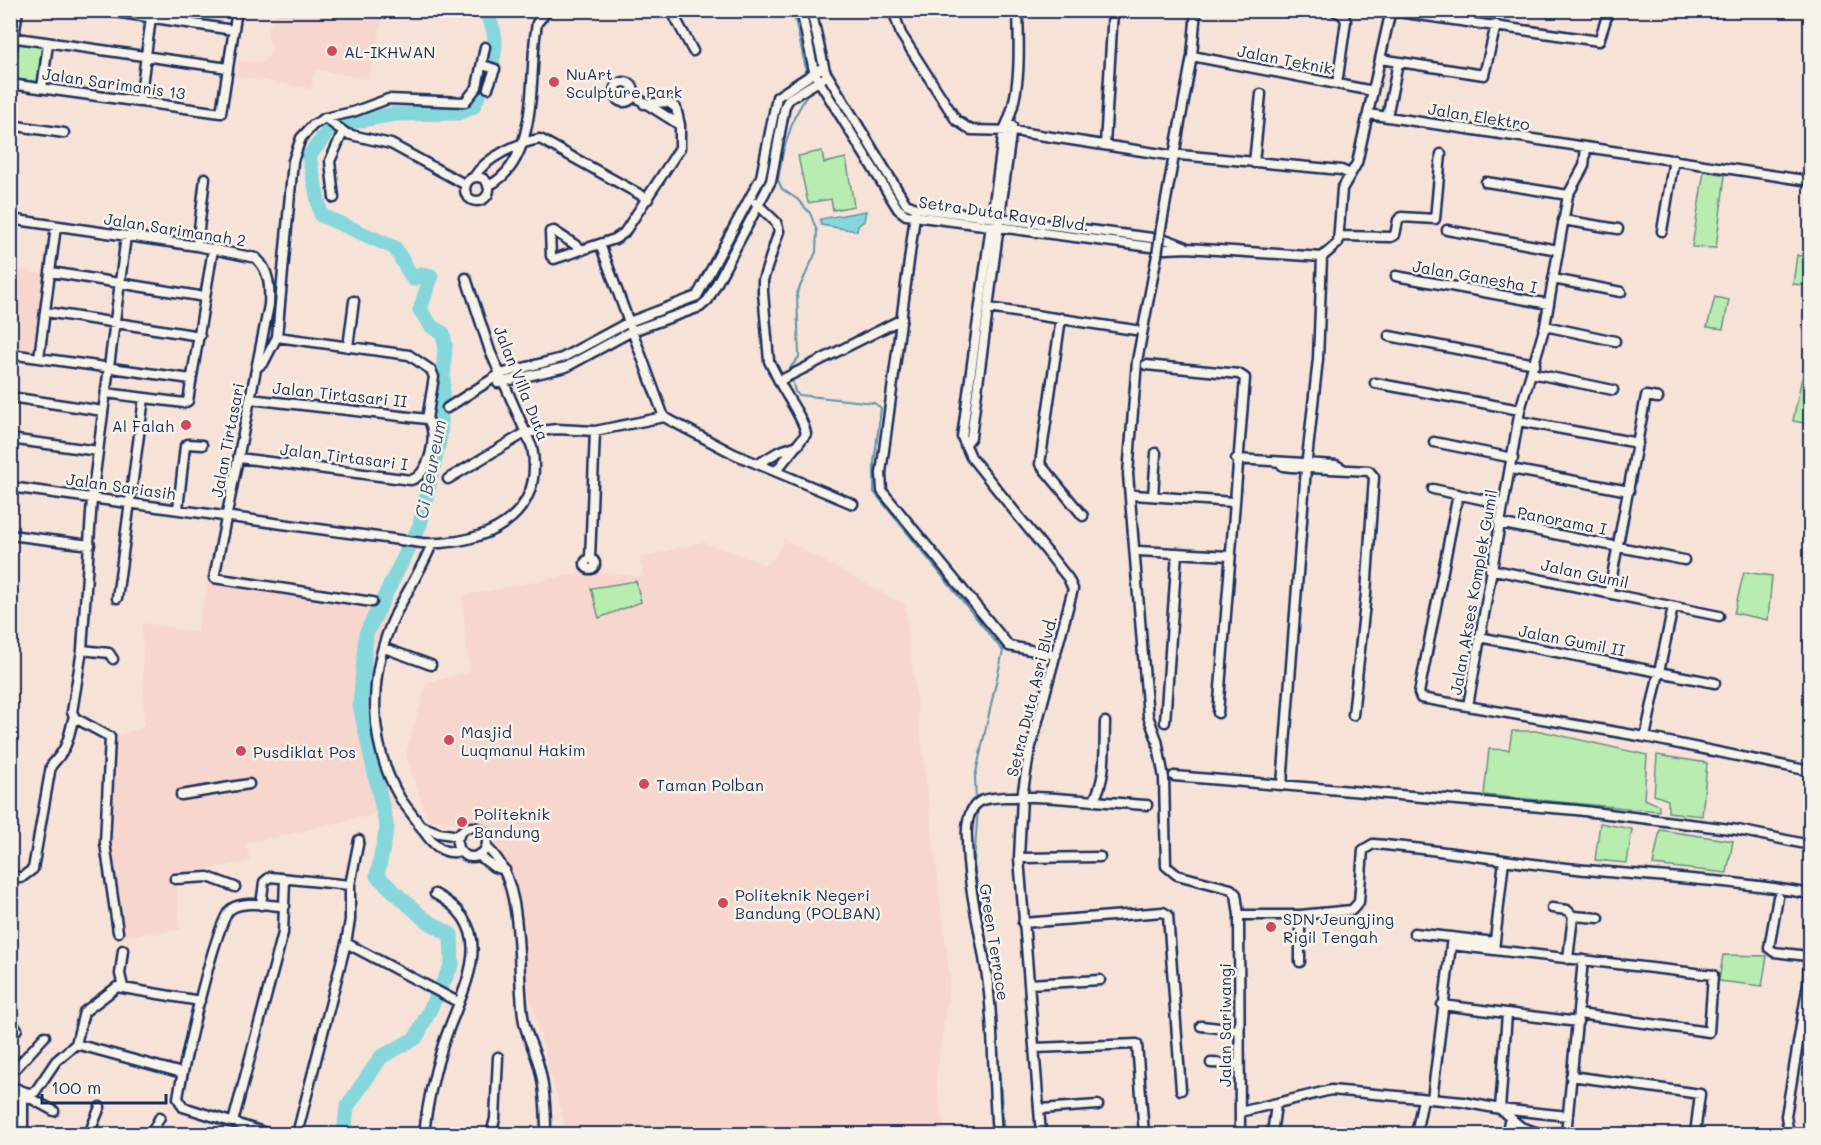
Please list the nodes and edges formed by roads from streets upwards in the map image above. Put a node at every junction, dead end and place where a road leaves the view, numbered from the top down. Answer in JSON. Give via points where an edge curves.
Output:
{"nodes":[{"id":1,"x":18,"y":10,"type":"edge"},
{"id":2,"x":102,"y":10,"type":"edge"},
{"id":3,"x":237,"y":10,"type":"edge"},
{"id":4,"x":548,"y":10,"type":"edge"},
{"id":5,"x":670,"y":10,"type":"edge"},
{"id":6,"x":801,"y":10,"type":"edge"},
{"id":7,"x":811,"y":10,"type":"edge"},
{"id":8,"x":892,"y":10,"type":"edge"},
{"id":9,"x":1018,"y":10,"type":"edge"},
{"id":10,"x":1113,"y":10,"type":"edge"},
{"id":11,"x":1196,"y":10,"type":"edge"},
{"id":12,"x":1333,"y":10,"type":"edge"},
{"id":13,"x":1610,"y":10,"type":"edge"},
{"id":14,"x":152,"y":14,"type":"edge"},
{"id":15,"x":1496,"y":25,"type":"junction"},
{"id":16,"x":233,"y":30,"type":"junction"},
{"id":17,"x":12,"y":38,"type":"edge"},
{"id":18,"x":48,"y":44,"type":"junction"},
{"id":19,"x":485,"y":47,"type":"dead end"},
{"id":20,"x":693,"y":51,"type":"dead end"},
{"id":21,"x":1192,"y":56,"type":"junction"},
{"id":22,"x":146,"y":57,"type":"junction"},
{"id":23,"x":1380,"y":59,"type":"junction"},
{"id":24,"x":10,"y":63,"type":"edge"},
{"id":25,"x":1398,"y":63,"type":"junction"},
{"id":26,"x":487,"y":66,"type":"junction"},
{"id":27,"x":823,"y":67,"type":"junction"},
{"id":28,"x":228,"y":68,"type":"junction"},
{"id":29,"x":814,"y":71,"type":"junction"},
{"id":30,"x":828,"y":76,"type":"junction"},
{"id":31,"x":819,"y":81,"type":"junction"},
{"id":32,"x":10,"y":84,"type":"edge"},
{"id":33,"x":1337,"y":84,"type":"junction"},
{"id":34,"x":42,"y":88,"type":"junction"},
{"id":35,"x":488,"y":88,"type":"dead end"},
{"id":36,"x":1373,"y":91,"type":"junction"},
{"id":37,"x":1261,"y":94,"type":"dead end"},
{"id":38,"x":634,"y":96,"type":"dead end"},
{"id":39,"x":140,"y":101,"type":"junction"},
{"id":40,"x":644,"y":104,"type":"junction"},
{"id":41,"x":1368,"y":114,"type":"junction"},
{"id":42,"x":1387,"y":117,"type":"junction"},
{"id":43,"x":10,"y":125,"type":"edge"},
{"id":44,"x":333,"y":125,"type":"junction"},
{"id":45,"x":680,"y":125,"type":"junction"},
{"id":46,"x":1009,"y":131,"type":"junction"},
{"id":47,"x":64,"y":133,"type":"dead end"},
{"id":48,"x":525,"y":142,"type":"junction"},
{"id":49,"x":1105,"y":145,"type":"junction"},
{"id":50,"x":1586,"y":147,"type":"junction"},
{"id":51,"x":1441,"y":154,"type":"dead end"},
{"id":52,"x":1167,"y":155,"type":"dead end"},
{"id":53,"x":1180,"y":155,"type":"dead end"},
{"id":54,"x":1674,"y":159,"type":"junction"},
{"id":55,"x":1254,"y":163,"type":"junction"},
{"id":56,"x":1350,"y":174,"type":"junction"},
{"id":57,"x":474,"y":177,"type":"junction"},
{"id":58,"x":205,"y":178,"type":"dead end"},
{"id":59,"x":1486,"y":182,"type":"dead end"},
{"id":60,"x":1810,"y":182,"type":"edge"},
{"id":61,"x":466,"y":185,"type":"junction"},
{"id":62,"x":488,"y":186,"type":"junction"},
{"id":63,"x":1568,"y":195,"type":"junction"},
{"id":64,"x":334,"y":198,"type":"dead end"},
{"id":65,"x":751,"y":198,"type":"junction"},
{"id":66,"x":648,"y":199,"type":"junction"},
{"id":67,"x":759,"y":205,"type":"junction"},
{"id":68,"x":916,"y":208,"type":"junction"},
{"id":69,"x":915,"y":218,"type":"junction"},
{"id":70,"x":996,"y":218,"type":"junction"},
{"id":71,"x":10,"y":219,"type":"edge"},
{"id":72,"x":1563,"y":220,"type":"junction"},
{"id":73,"x":56,"y":226,"type":"junction"},
{"id":74,"x":994,"y":227,"type":"junction"},
{"id":75,"x":1618,"y":229,"type":"dead end"},
{"id":76,"x":1447,"y":230,"type":"dead end"},
{"id":77,"x":1662,"y":231,"type":"dead end"},
{"id":78,"x":126,"y":236,"type":"junction"},
{"id":79,"x":1140,"y":236,"type":"junction"},
{"id":80,"x":1340,"y":236,"type":"junction"},
{"id":81,"x":600,"y":244,"type":"junction"},
{"id":82,"x":197,"y":246,"type":"junction"},
{"id":83,"x":1137,"y":246,"type":"junction"},
{"id":84,"x":1187,"y":248,"type":"junction"},
{"id":85,"x":213,"y":249,"type":"junction"},
{"id":86,"x":583,"y":250,"type":"dead end"},
{"id":87,"x":1558,"y":250,"type":"junction"},
{"id":88,"x":1322,"y":257,"type":"junction"},
{"id":89,"x":51,"y":272,"type":"junction"},
{"id":90,"x":1396,"y":276,"type":"dead end"},
{"id":91,"x":466,"y":278,"type":"dead end"},
{"id":92,"x":1553,"y":279,"type":"junction"},
{"id":93,"x":120,"y":282,"type":"junction"},
{"id":94,"x":987,"y":282,"type":"junction"},
{"id":95,"x":1621,"y":292,"type":"dead end"},
{"id":96,"x":205,"y":297,"type":"junction"},
{"id":97,"x":354,"y":301,"type":"dead end"},
{"id":98,"x":1549,"y":304,"type":"junction"},
{"id":99,"x":988,"y":308,"type":"junction"},
{"id":100,"x":46,"y":312,"type":"junction"},
{"id":101,"x":1061,"y":318,"type":"junction"},
{"id":102,"x":902,"y":319,"type":"junction"},
{"id":103,"x":115,"y":323,"type":"junction"},
{"id":104,"x":630,"y":326,"type":"junction"},
{"id":105,"x":1545,"y":326,"type":"junction"},
{"id":106,"x":980,"y":330,"type":"junction"},
{"id":107,"x":1135,"y":330,"type":"dead end"},
{"id":108,"x":200,"y":336,"type":"junction"},
{"id":109,"x":1389,"y":336,"type":"dead end"},
{"id":110,"x":277,"y":337,"type":"junction"},
{"id":111,"x":1616,"y":341,"type":"dead end"},
{"id":112,"x":348,"y":347,"type":"junction"},
{"id":113,"x":10,"y":354,"type":"edge"},
{"id":114,"x":39,"y":358,"type":"junction"},
{"id":115,"x":1535,"y":364,"type":"junction"},
{"id":116,"x":1146,"y":365,"type":"dead end"},
{"id":117,"x":109,"y":368,"type":"junction"},
{"id":118,"x":256,"y":368,"type":"junction"},
{"id":119,"x":1531,"y":373,"type":"junction"},
{"id":120,"x":501,"y":378,"type":"junction"},
{"id":121,"x":191,"y":379,"type":"junction"},
{"id":122,"x":779,"y":381,"type":"junction"},
{"id":123,"x":1375,"y":382,"type":"dead end"},
{"id":124,"x":1613,"y":390,"type":"dead end"},
{"id":125,"x":106,"y":393,"type":"junction"},
{"id":126,"x":10,"y":397,"type":"edge"},
{"id":127,"x":144,"y":398,"type":"junction"},
{"id":128,"x":1658,"y":398,"type":"dead end"},
{"id":129,"x":250,"y":399,"type":"junction"},
{"id":130,"x":447,"y":408,"type":"dead end"},
{"id":131,"x":1520,"y":410,"type":"junction"},
{"id":132,"x":103,"y":411,"type":"junction"},
{"id":133,"x":664,"y":417,"type":"junction"},
{"id":134,"x":427,"y":419,"type":"junction"},
{"id":135,"x":1519,"y":421,"type":"junction"},
{"id":136,"x":595,"y":431,"type":"junction"},
{"id":137,"x":525,"y":433,"type":"junction"},
{"id":138,"x":10,"y":439,"type":"edge"},
{"id":139,"x":1434,"y":442,"type":"dead end"},
{"id":140,"x":1638,"y":443,"type":"junction"},
{"id":141,"x":202,"y":445,"type":"dead end"},
{"id":142,"x":799,"y":445,"type":"junction"},
{"id":143,"x":98,"y":451,"type":"junction"},
{"id":144,"x":1156,"y":453,"type":"dead end"},
{"id":145,"x":239,"y":458,"type":"junction"},
{"id":146,"x":1513,"y":458,"type":"junction"},
{"id":147,"x":1236,"y":459,"type":"junction"},
{"id":148,"x":758,"y":464,"type":"junction"},
{"id":149,"x":1306,"y":465,"type":"junction"},
{"id":150,"x":1511,"y":469,"type":"junction"},
{"id":151,"x":776,"y":471,"type":"junction"},
{"id":152,"x":448,"y":479,"type":"dead end"},
{"id":153,"x":10,"y":487,"type":"edge"},
{"id":154,"x":1433,"y":489,"type":"dead end"},
{"id":155,"x":1629,"y":491,"type":"junction"},
{"id":156,"x":1458,"y":494,"type":"junction"},
{"id":157,"x":1134,"y":495,"type":"dead end"},
{"id":158,"x":1153,"y":496,"type":"junction"},
{"id":159,"x":92,"y":498,"type":"junction"},
{"id":160,"x":131,"y":502,"type":"junction"},
{"id":161,"x":1233,"y":502,"type":"junction"},
{"id":162,"x":853,"y":504,"type":"dead end"},
{"id":163,"x":1503,"y":504,"type":"junction"},
{"id":164,"x":178,"y":509,"type":"junction"},
{"id":165,"x":1083,"y":516,"type":"dead end"},
{"id":166,"x":227,"y":517,"type":"junction"},
{"id":167,"x":1499,"y":524,"type":"junction"},
{"id":168,"x":10,"y":535,"type":"edge"},
{"id":169,"x":432,"y":544,"type":"junction"},
{"id":170,"x":90,"y":545,"type":"junction"},
{"id":171,"x":1618,"y":547,"type":"junction"},
{"id":172,"x":1139,"y":551,"type":"dead end"},
{"id":173,"x":1176,"y":554,"type":"junction"},
{"id":174,"x":1229,"y":556,"type":"junction"},
{"id":175,"x":590,"y":559,"type":"dead end"},
{"id":176,"x":1684,"y":560,"type":"dead end"},
{"id":177,"x":1490,"y":569,"type":"junction"},
{"id":178,"x":1609,"y":592,"type":"junction"},
{"id":179,"x":117,"y":598,"type":"dead end"},
{"id":180,"x":372,"y":602,"type":"dead end"},
{"id":181,"x":1673,"y":608,"type":"junction"},
{"id":182,"x":1719,"y":616,"type":"dead end"},
{"id":183,"x":1479,"y":637,"type":"junction"},
{"id":184,"x":384,"y":648,"type":"junction"},
{"id":185,"x":82,"y":650,"type":"junction"},
{"id":186,"x":1056,"y":655,"type":"junction"},
{"id":187,"x":113,"y":660,"type":"dead end"},
{"id":188,"x":431,"y":665,"type":"dead end"},
{"id":189,"x":1659,"y":672,"type":"junction"},
{"id":190,"x":1715,"y":683,"type":"dead end"},
{"id":191,"x":1468,"y":706,"type":"junction"},
{"id":192,"x":1218,"y":713,"type":"dead end"},
{"id":193,"x":1353,"y":715,"type":"dead end"},
{"id":194,"x":74,"y":716,"type":"junction"},
{"id":195,"x":1105,"y":722,"type":"dead end"},
{"id":196,"x":1165,"y":722,"type":"dead end"},
{"id":197,"x":1645,"y":737,"type":"junction"},
{"id":198,"x":1810,"y":771,"type":"edge"},
{"id":199,"x":1174,"y":776,"type":"dead end"},
{"id":200,"x":249,"y":784,"type":"dead end"},
{"id":201,"x":1282,"y":785,"type":"junction"},
{"id":202,"x":182,"y":795,"type":"dead end"},
{"id":203,"x":1022,"y":797,"type":"junction"},
{"id":204,"x":1094,"y":800,"type":"junction"},
{"id":205,"x":1147,"y":805,"type":"dead end"},
{"id":206,"x":419,"y":825,"type":"junction"},
{"id":207,"x":459,"y":836,"type":"junction"},
{"id":208,"x":359,"y":840,"type":"dead end"},
{"id":209,"x":1810,"y":845,"type":"edge"},
{"id":210,"x":486,"y":847,"type":"junction"},
{"id":211,"x":461,"y":851,"type":"junction"},
{"id":212,"x":478,"y":855,"type":"junction"},
{"id":213,"x":1100,"y":857,"type":"dead end"},
{"id":214,"x":1019,"y":858,"type":"junction"},
{"id":215,"x":1504,"y":860,"type":"junction"},
{"id":216,"x":505,"y":870,"type":"junction"},
{"id":217,"x":10,"y":874,"type":"edge"},
{"id":218,"x":175,"y":879,"type":"dead end"},
{"id":219,"x":285,"y":879,"type":"junction"},
{"id":220,"x":350,"y":885,"type":"junction"},
{"id":221,"x":235,"y":886,"type":"dead end"},
{"id":222,"x":435,"y":894,"type":"dead end"},
{"id":223,"x":1807,"y":894,"type":"edge"},
{"id":224,"x":1778,"y":897,"type":"dead end"},
{"id":225,"x":261,"y":905,"type":"junction"},
{"id":226,"x":285,"y":906,"type":"junction"},
{"id":227,"x":1552,"y":908,"type":"dead end"},
{"id":228,"x":1239,"y":915,"type":"junction"},
{"id":229,"x":1300,"y":915,"type":"junction"},
{"id":230,"x":1573,"y":916,"type":"junction"},
{"id":231,"x":1599,"y":918,"type":"dead end"},
{"id":232,"x":1023,"y":923,"type":"junction"},
{"id":233,"x":118,"y":932,"type":"dead end"},
{"id":234,"x":1810,"y":932,"type":"edge"},
{"id":235,"x":1414,"y":933,"type":"dead end"},
{"id":236,"x":1451,"y":941,"type":"junction"},
{"id":237,"x":346,"y":943,"type":"junction"},
{"id":238,"x":1494,"y":946,"type":"junction"},
{"id":239,"x":123,"y":951,"type":"dead end"},
{"id":240,"x":1808,"y":956,"type":"junction"},
{"id":241,"x":1568,"y":959,"type":"junction"},
{"id":242,"x":1583,"y":960,"type":"junction"},
{"id":243,"x":1300,"y":962,"type":"dead end"},
{"id":244,"x":1100,"y":980,"type":"dead end"},
{"id":245,"x":1029,"y":984,"type":"junction"},
{"id":246,"x":1809,"y":984,"type":"edge"},
{"id":247,"x":123,"y":987,"type":"junction"},
{"id":248,"x":200,"y":1001,"type":"junction"},
{"id":249,"x":458,"y":1002,"type":"junction"},
{"id":250,"x":1442,"y":1005,"type":"junction"},
{"id":251,"x":1507,"y":1014,"type":"junction"},
{"id":252,"x":1578,"y":1018,"type":"junction"},
{"id":253,"x":10,"y":1024,"type":"edge"},
{"id":254,"x":1201,"y":1026,"type":"dead end"},
{"id":255,"x":1238,"y":1030,"type":"junction"},
{"id":256,"x":45,"y":1036,"type":"dead end"},
{"id":257,"x":10,"y":1038,"type":"edge"},
{"id":258,"x":75,"y":1044,"type":"junction"},
{"id":259,"x":1035,"y":1048,"type":"junction"},
{"id":260,"x":498,"y":1057,"type":"dead end"},
{"id":261,"x":10,"y":1062,"type":"edge"},
{"id":262,"x":1211,"y":1063,"type":"dead end"},
{"id":263,"x":1239,"y":1064,"type":"junction"},
{"id":264,"x":182,"y":1073,"type":"junction"},
{"id":265,"x":1571,"y":1076,"type":"junction"},
{"id":266,"x":10,"y":1086,"type":"edge"},
{"id":267,"x":1181,"y":1090,"type":"dead end"},
{"id":268,"x":10,"y":1093,"type":"edge"},
{"id":269,"x":23,"y":1097,"type":"junction"},
{"id":270,"x":1427,"y":1099,"type":"junction"},
{"id":271,"x":1098,"y":1105,"type":"dead end"},
{"id":272,"x":1276,"y":1105,"type":"junction"},
{"id":273,"x":100,"y":1107,"type":"dead end"},
{"id":274,"x":1040,"y":1109,"type":"junction"},
{"id":275,"x":1500,"y":1109,"type":"junction"},
{"id":276,"x":54,"y":1111,"type":"dead end"},
{"id":277,"x":1240,"y":1112,"type":"junction"},
{"id":278,"x":1568,"y":1116,"type":"junction"},
{"id":279,"x":160,"y":1117,"type":"dead end"},
{"id":280,"x":1510,"y":1118,"type":"junction"},
{"id":281,"x":233,"y":1122,"type":"junction"},
{"id":282,"x":23,"y":1134,"type":"edge"},
{"id":283,"x":89,"y":1134,"type":"edge"},
{"id":284,"x":151,"y":1134,"type":"edge"},
{"id":285,"x":270,"y":1134,"type":"edge"},
{"id":286,"x":297,"y":1134,"type":"edge"},
{"id":287,"x":424,"y":1134,"type":"edge"},
{"id":288,"x":491,"y":1134,"type":"edge"},
{"id":289,"x":546,"y":1134,"type":"edge"},
{"id":290,"x":997,"y":1134,"type":"edge"},
{"id":291,"x":1041,"y":1134,"type":"edge"},
{"id":292,"x":1144,"y":1134,"type":"edge"},
{"id":293,"x":1240,"y":1134,"type":"edge"},
{"id":294,"x":1272,"y":1134,"type":"edge"},
{"id":295,"x":1416,"y":1134,"type":"edge"},
{"id":296,"x":1506,"y":1134,"type":"edge"},
{"id":297,"x":1541,"y":1134,"type":"edge"},
{"id":298,"x":1566,"y":1134,"type":"edge"},
{"id":299,"x":1695,"y":1134,"type":"edge"},
{"id":300,"x":1789,"y":1134,"type":"edge"}],
"edges":[{"from":1,"to":17,"type":"street"},
{"from":2,"to":14,"type":"street"},
{"from":3,"to":16,"type":"street"},
{"from":4,"to":48,"type":"street","via":[[537,23]]},
{"from":5,"to":20,"type":"street"},
{"from":6,"to":29,"type":"street","name":"Setra Duta Raya Blvd."},
{"from":7,"to":27,"type":"street","name":"Setra Duta Raya Blvd."},
{"from":8,"to":46,"type":"street","via":[[901,34],[959,124],[971,130]]},
{"from":9,"to":46,"type":"street","name":"Setra Duta Asri Blvd.","via":[[1017,78]]},
{"from":10,"to":49,"type":"street"},
{"from":11,"to":21,"type":"street"},
{"from":12,"to":33,"type":"street","via":[[1346,21]]},
{"from":13,"to":15,"type":"street","via":[[1599,41]]},
{"from":14,"to":16,"type":"street"},
{"from":14,"to":22,"type":"street"},
{"from":15,"to":23,"type":"street","via":[[1393,12]]},
{"from":15,"to":25,"type":"street","via":[[1486,75]]},
{"from":16,"to":28,"type":"street"},
{"from":17,"to":18,"type":"street"},
{"from":17,"to":24,"type":"street"},
{"from":18,"to":22,"type":"street"},
{"from":18,"to":34,"type":"street"},
{"from":19,"to":26,"type":"street"},
{"from":21,"to":33,"type":"street","name":"Jalan Teknik"},
{"from":21,"to":228,"type":"street","bridge":true,"via":[[1137,361],[1128,474],[1148,716],[1164,778],[1166,864],[1177,875],[1233,890]]},
{"from":22,"to":28,"type":"street"},
{"from":22,"to":39,"type":"street"},
{"from":23,"to":25,"type":"street"},
{"from":23,"to":36,"type":"street"},
{"from":25,"to":42,"type":"street"},
{"from":26,"to":35,"type":"street","via":[[495,69]]},
{"from":26,"to":44,"type":"street","via":[[465,102],[388,99],[353,112]]},
{"from":27,"to":29,"type":"street"},
{"from":27,"to":30,"type":"street","name":"Setra Duta Raya Blvd."},
{"from":28,"to":39,"type":"street","name":"Jalan Sarimanis 13","via":[[221,113]]},
{"from":29,"to":31,"type":"street","name":"Setra Duta Raya Blvd."},
{"from":29,"to":65,"type":"street","via":[[777,97],[761,177]]},
{"from":30,"to":31,"type":"street"},
{"from":30,"to":68,"type":"street","name":"Setra Duta Raya Blvd.","via":[[903,200]]},
{"from":31,"to":67,"type":"street","via":[[789,99],[771,181]]},
{"from":31,"to":69,"type":"street","name":"Setra Duta Raya Blvd.","via":[[898,209]]},
{"from":32,"to":34,"type":"street","name":"Jalan Sarimanis 13"},
{"from":33,"to":36,"type":"street","name":"Jalan Teknik"},
{"from":34,"to":39,"type":"street","name":"Jalan Sarimanis 13"},
{"from":36,"to":41,"type":"street"},
{"from":37,"to":55,"type":"street"},
{"from":38,"to":40,"type":"street"},
{"from":40,"to":45,"type":"street"},
{"from":40,"to":45,"type":"street","via":[[668,102],[676,109]]},
{"from":41,"to":42,"type":"street","name":"Jalan Elektro"},
{"from":41,"to":56,"type":"street","via":[[1357,163]]},
{"from":42,"to":50,"type":"street","name":"Jalan Elektro"},
{"from":43,"to":47,"type":"street"},
{"from":44,"to":61,"type":"street","via":[[391,144]]},
{"from":44,"to":64,"type":"street","via":[[330,161]]},
{"from":44,"to":110,"type":"street","via":[[313,124],[296,150]]},
{"from":45,"to":66,"type":"street","via":[[680,148]]},
{"from":46,"to":49,"type":"street"},
{"from":46,"to":70,"type":"street","name":"Setra Duta Asri Blvd."},
{"from":48,"to":57,"type":"street","via":[[490,162]]},
{"from":48,"to":62,"type":"street","via":[[506,173]]},
{"from":48,"to":66,"type":"street","via":[[547,141]]},
{"from":49,"to":52,"type":"street"},
{"from":50,"to":54,"type":"street","name":"Jalan Elektro"},
{"from":50,"to":63,"type":"street","name":"Jalan Akses Komplek Gumil","via":[[1584,166]]},
{"from":51,"to":80,"type":"street","via":[[1435,219],[1401,217],[1391,237]]},
{"from":53,"to":55,"type":"street"},
{"from":54,"to":60,"type":"street","name":"Jalan Elektro"},
{"from":54,"to":77,"type":"street"},
{"from":55,"to":56,"type":"street"},
{"from":56,"to":80,"type":"street","via":[[1342,189]]},
{"from":57,"to":61,"type":"street"},
{"from":57,"to":62,"type":"street"},
{"from":58,"to":82,"type":"street"},
{"from":59,"to":63,"type":"street"},
{"from":61,"to":62,"type":"street","via":[[468,197],[478,200],[486,196]]},
{"from":63,"to":72,"type":"street","name":"Jalan Akses Komplek Gumil"},
{"from":65,"to":67,"type":"street"},
{"from":65,"to":104,"type":"street","via":[[697,296]]},
{"from":66,"to":81,"type":"street","via":[[624,232]]},
{"from":67,"to":104,"type":"street","via":[[708,300],[700,307]]},
{"from":67,"to":122,"type":"street","via":[[776,222],[779,231],[763,280],[763,292],[769,361]]},
{"from":68,"to":69,"type":"street"},
{"from":68,"to":70,"type":"street","name":"Setra Duta Raya Blvd."},
{"from":69,"to":74,"type":"street","name":"Setra Duta Raya Blvd."},
{"from":69,"to":102,"type":"street"},
{"from":70,"to":74,"type":"street","name":"Setra Duta Asri Blvd."},
{"from":70,"to":79,"type":"street","name":"Setra Duta Raya Blvd."},
{"from":71,"to":73,"type":"street","name":"Jalan Sarimanah 2"},
{"from":72,"to":75,"type":"street"},
{"from":72,"to":87,"type":"street","name":"Jalan Akses Komplek Gumil"},
{"from":73,"to":78,"type":"street","name":"Jalan Sarimanah 2"},
{"from":73,"to":89,"type":"street"},
{"from":74,"to":83,"type":"street","name":"Setra Duta Raya Blvd."},
{"from":74,"to":94,"type":"street","name":"Setra Duta Asri Blvd."},
{"from":76,"to":87,"type":"street"},
{"from":78,"to":82,"type":"street","name":"Jalan Sarimanah 2"},
{"from":78,"to":93,"type":"street"},
{"from":79,"to":83,"type":"street"},
{"from":79,"to":84,"type":"street","name":"Setra Duta Raya Blvd.","via":[[1168,240]]},
{"from":80,"to":88,"type":"street","via":[[1334,249]]},
{"from":81,"to":86,"type":"street"},
{"from":81,"to":104,"type":"street"},
{"from":82,"to":85,"type":"street","name":"Jalan Sarimanah 2"},
{"from":83,"to":84,"type":"street","name":"Setra Duta Raya Blvd."},
{"from":84,"to":88,"type":"street","name":"Setra Duta Raya Blvd."},
{"from":85,"to":96,"type":"street"},
{"from":85,"to":118,"type":"street","name":"Jalan Sarimanah 2","via":[[256,258],[266,270],[269,305]]},
{"from":87,"to":92,"type":"street","name":"Jalan Akses Komplek Gumil"},
{"from":88,"to":149,"type":"street","via":[[1318,359]]},
{"from":89,"to":93,"type":"street"},
{"from":89,"to":100,"type":"street"},
{"from":90,"to":98,"type":"street","name":"Jalan Ganesha I"},
{"from":91,"to":120,"type":"street","name":"Jalan Villa Duta"},
{"from":92,"to":95,"type":"street"},
{"from":92,"to":98,"type":"street","name":"Jalan Akses Komplek Gumil"},
{"from":93,"to":96,"type":"street"},
{"from":93,"to":103,"type":"street"},
{"from":94,"to":99,"type":"street","name":"Setra Duta Asri Blvd."},
{"from":94,"to":106,"type":"street","name":"Setra Duta Asri Blvd."},
{"from":96,"to":108,"type":"street"},
{"from":97,"to":112,"type":"street"},
{"from":98,"to":105,"type":"street","name":"Jalan Akses Komplek Gumil"},
{"from":99,"to":101,"type":"street"},
{"from":99,"to":106,"type":"street","name":"Setra Duta Asri Blvd."},
{"from":100,"to":103,"type":"street"},
{"from":100,"to":114,"type":"street"},
{"from":101,"to":107,"type":"street"},
{"from":101,"to":165,"type":"street","via":[[1041,464]]},
{"from":102,"to":122,"type":"street"},
{"from":102,"to":186,"type":"street","via":[[882,490],[1009,646]]},
{"from":103,"to":108,"type":"street"},
{"from":103,"to":117,"type":"street"},
{"from":104,"to":120,"type":"street","via":[[562,358]]},
{"from":104,"to":133,"type":"street"},
{"from":105,"to":111,"type":"street"},
{"from":105,"to":115,"type":"street","name":"Jalan Akses Komplek Gumil"},
{"from":106,"to":186,"type":"street","name":"Setra Duta Asri Blvd.","via":[[970,437],[965,445],[1072,586]]},
{"from":108,"to":121,"type":"street"},
{"from":109,"to":115,"type":"street"},
{"from":110,"to":112,"type":"street"},
{"from":110,"to":118,"type":"street","via":[[264,362]]},
{"from":112,"to":134,"type":"street","via":[[409,356],[431,370],[435,386]]},
{"from":113,"to":114,"type":"street"},
{"from":114,"to":117,"type":"street"},
{"from":115,"to":119,"type":"street","name":"Jalan Akses Komplek Gumil"},
{"from":116,"to":147,"type":"street","via":[[1245,378]]},
{"from":117,"to":121,"type":"street"},
{"from":117,"to":125,"type":"street"},
{"from":118,"to":129,"type":"street","name":"Jalan Tirtasari"},
{"from":119,"to":124,"type":"street"},
{"from":119,"to":131,"type":"street","name":"Jalan Akses Komplek Gumil"},
{"from":120,"to":130,"type":"street"},
{"from":120,"to":137,"type":"street","name":"Jalan Villa Duta"},
{"from":121,"to":127,"type":"street","via":[[185,403]]},
{"from":122,"to":142,"type":"street","via":[[805,426],[806,434]]},
{"from":123,"to":131,"type":"street"},
{"from":125,"to":127,"type":"street"},
{"from":125,"to":132,"type":"street"},
{"from":126,"to":132,"type":"street"},
{"from":127,"to":160,"type":"street"},
{"from":128,"to":140,"type":"street","via":[[1646,396]]},
{"from":129,"to":134,"type":"street","name":"Jalan Tirtasari II"},
{"from":129,"to":145,"type":"street","name":"Jalan Tirtasari"},
{"from":131,"to":135,"type":"street","name":"Jalan Akses Komplek Gumil"},
{"from":132,"to":143,"type":"street"},
{"from":133,"to":136,"type":"street"},
{"from":133,"to":148,"type":"street"},
{"from":134,"to":145,"type":"street","name":"Jalan Tirtasari I","via":[[433,427],[429,455],[423,472],[411,480]]},
{"from":135,"to":140,"type":"street"},
{"from":135,"to":146,"type":"street","name":"Jalan Akses Komplek Gumil"},
{"from":136,"to":137,"type":"street","via":[[557,429]]},
{"from":136,"to":175,"type":"street"},
{"from":137,"to":152,"type":"street"},
{"from":137,"to":169,"type":"street","name":"Jalan Villa Duta","via":[[532,447],[536,476],[518,512],[481,536]]},
{"from":138,"to":143,"type":"street"},
{"from":139,"to":146,"type":"street"},
{"from":140,"to":155,"type":"street"},
{"from":141,"to":164,"type":"street","via":[[185,446]]},
{"from":142,"to":148,"type":"street"},
{"from":142,"to":151,"type":"street"},
{"from":143,"to":159,"type":"street"},
{"from":144,"to":158,"type":"street"},
{"from":145,"to":166,"type":"street","name":"Jalan Tirtasari"},
{"from":146,"to":150,"type":"street","name":"Jalan Akses Komplek Gumil"},
{"from":147,"to":149,"type":"street"},
{"from":147,"to":161,"type":"street"},
{"from":148,"to":151,"type":"street"},
{"from":149,"to":193,"type":"street","via":[[1336,471],[1369,471],[1374,477]]},
{"from":149,"to":201,"type":"street"},
{"from":150,"to":155,"type":"street"},
{"from":150,"to":163,"type":"street","name":"Jalan Akses Komplek Gumil"},
{"from":151,"to":162,"type":"street"},
{"from":153,"to":159,"type":"street","name":"Jalan Sariasih"},
{"from":154,"to":156,"type":"street"},
{"from":155,"to":171,"type":"street"},
{"from":156,"to":163,"type":"street"},
{"from":156,"to":191,"type":"street","via":[[1419,693],[1426,700]]},
{"from":157,"to":158,"type":"street"},
{"from":158,"to":161,"type":"street"},
{"from":159,"to":160,"type":"street","name":"Jalan Sariasih"},
{"from":159,"to":170,"type":"street"},
{"from":160,"to":164,"type":"street","name":"Jalan Sariasih"},
{"from":160,"to":179,"type":"street"},
{"from":161,"to":174,"type":"street"},
{"from":163,"to":167,"type":"street","name":"Jalan Akses Komplek Gumil"},
{"from":164,"to":166,"type":"street","name":"Jalan Sariasih"},
{"from":166,"to":169,"type":"street","name":"Jalan Sariasih"},
{"from":166,"to":180,"type":"street","name":"Jalan Tirtasari","via":[[214,578]]},
{"from":167,"to":171,"type":"street","name":"Panorama I"},
{"from":167,"to":177,"type":"street","name":"Jalan Akses Komplek Gumil"},
{"from":168,"to":170,"type":"street"},
{"from":169,"to":184,"type":"street","via":[[395,615]]},
{"from":170,"to":185,"type":"street"},
{"from":171,"to":176,"type":"street","name":"Panorama I"},
{"from":171,"to":178,"type":"street"},
{"from":172,"to":173,"type":"street"},
{"from":173,"to":174,"type":"street"},
{"from":173,"to":196,"type":"street"},
{"from":174,"to":192,"type":"street"},
{"from":177,"to":178,"type":"street","name":"Jalan Gumil"},
{"from":177,"to":183,"type":"street","name":"Jalan Akses Komplek Gumil"},
{"from":178,"to":181,"type":"street","name":"Jalan Gumil"},
{"from":181,"to":182,"type":"street","name":"Jalan Gumil"},
{"from":181,"to":189,"type":"street"},
{"from":183,"to":189,"type":"street","name":"Jalan Gumil II"},
{"from":183,"to":191,"type":"street","name":"Jalan Akses Komplek Gumil"},
{"from":184,"to":188,"type":"street"},
{"from":184,"to":206,"type":"street","via":[[374,705],[377,735],[400,796]]},
{"from":185,"to":187,"type":"street","via":[[110,653]]},
{"from":185,"to":194,"type":"street"},
{"from":186,"to":203,"type":"street","name":"Setra Duta Asri Blvd.","via":[[1029,754]]},
{"from":189,"to":190,"type":"street","name":"Jalan Gumil II"},
{"from":189,"to":197,"type":"street"},
{"from":191,"to":197,"type":"street","name":"Jalan Akses Komplek Gumil"},
{"from":194,"to":217,"type":"street","via":[[67,746],[51,766],[33,869],[21,878]]},
{"from":194,"to":233,"type":"street","via":[[110,737],[105,843]]},
{"from":195,"to":204,"type":"street","via":[[1101,788]]},
{"from":197,"to":198,"type":"street","name":"Jalan Akses Komplek Gumil"},
{"from":199,"to":201,"type":"street"},
{"from":200,"to":202,"type":"street"},
{"from":201,"to":209,"type":"street","via":[[1576,810],[1738,830]]},
{"from":203,"to":204,"type":"street"},
{"from":203,"to":214,"type":"street","name":"Setra Duta Asri Blvd."},
{"from":203,"to":290,"type":"street","name":"Green Terrace","via":[[982,800],[974,805],[968,821],[969,872],[989,992]]},
{"from":204,"to":205,"type":"street"},
{"from":206,"to":207,"type":"street","via":[[439,834]]},
{"from":206,"to":211,"type":"street","via":[[447,853]]},
{"from":207,"to":210,"type":"street","via":[[464,829],[477,828],[486,836]]},
{"from":207,"to":211,"type":"street"},
{"from":208,"to":220,"type":"street"},
{"from":210,"to":212,"type":"street"},
{"from":210,"to":216,"type":"street"},
{"from":211,"to":212,"type":"street"},
{"from":212,"to":216,"type":"street"},
{"from":213,"to":214,"type":"street"},
{"from":214,"to":232,"type":"street","name":"Setra Duta Asri Blvd."},
{"from":215,"to":223,"type":"street","via":[[1730,882]]},
{"from":215,"to":229,"type":"street","via":[[1373,844],[1362,854],[1358,905],[1348,911]]},
{"from":215,"to":238,"type":"street"},
{"from":216,"to":289,"type":"street","via":[[516,920],[524,1023],[539,1067]]},
{"from":218,"to":221,"type":"street","via":[[208,877]]},
{"from":219,"to":220,"type":"street"},
{"from":219,"to":225,"type":"street","via":[[267,878]]},
{"from":219,"to":226,"type":"street"},
{"from":220,"to":237,"type":"street"},
{"from":222,"to":249,"type":"street","via":[[461,911],[472,933],[472,964]]},
{"from":224,"to":240,"type":"street","via":[[1769,948]]},
{"from":225,"to":226,"type":"street"},
{"from":225,"to":248,"type":"street","via":[[237,906],[225,916]]},
{"from":226,"to":281,"type":"street","via":[[283,933]]},
{"from":227,"to":230,"type":"street","via":[[1568,910]]},
{"from":228,"to":229,"type":"street"},
{"from":228,"to":255,"type":"street","name":"Jalan Sariwangi"},
{"from":229,"to":243,"type":"street"},
{"from":230,"to":231,"type":"street"},
{"from":230,"to":241,"type":"street"},
{"from":232,"to":245,"type":"street","name":"Setra Duta Asri Blvd."},
{"from":232,"to":267,"type":"street","via":[[1163,912],[1168,915]]},
{"from":234,"to":240,"type":"street"},
{"from":235,"to":236,"type":"street"},
{"from":236,"to":238,"type":"street"},
{"from":236,"to":250,"type":"street"},
{"from":237,"to":249,"type":"street"},
{"from":237,"to":286,"type":"street"},
{"from":238,"to":241,"type":"street"},
{"from":239,"to":247,"type":"street"},
{"from":240,"to":246,"type":"street"},
{"from":241,"to":242,"type":"street"},
{"from":242,"to":252,"type":"street"},
{"from":242,"to":252,"type":"street","via":[[1713,975],[1709,1032]]},
{"from":244,"to":245,"type":"street"},
{"from":245,"to":259,"type":"street","name":"Setra Duta Asri Blvd."},
{"from":246,"to":300,"type":"street","via":[[1786,1116]]},
{"from":247,"to":248,"type":"street"},
{"from":247,"to":258,"type":"street","via":[[111,990],[84,1012]]},
{"from":248,"to":264,"type":"street"},
{"from":249,"to":287,"type":"street","via":[[428,1098]]},
{"from":250,"to":251,"type":"street"},
{"from":250,"to":270,"type":"street"},
{"from":251,"to":252,"type":"street"},
{"from":251,"to":275,"type":"street"},
{"from":252,"to":265,"type":"street"},
{"from":253,"to":257,"type":"street","via":[[17,1029]]},
{"from":254,"to":255,"type":"street"},
{"from":255,"to":263,"type":"street","name":"Jalan Sariwangi"},
{"from":256,"to":261,"type":"street","via":[[17,1067]]},
{"from":258,"to":264,"type":"street"},
{"from":258,"to":266,"type":"street","via":[[56,1061],[35,1092]]},
{"from":259,"to":274,"type":"street","name":"Setra Duta Asri Blvd."},
{"from":259,"to":292,"type":"street","via":[[1137,1044]]},
{"from":260,"to":288,"type":"street"},
{"from":262,"to":263,"type":"street"},
{"from":263,"to":277,"type":"street","name":"Jalan Sariwangi"},
{"from":264,"to":281,"type":"street","via":[[178,1098],[181,1106]]},
{"from":265,"to":278,"type":"street"},
{"from":265,"to":299,"type":"street","via":[[1700,1094]]},
{"from":268,"to":269,"type":"street"},
{"from":269,"to":276,"type":"street"},
{"from":269,"to":282,"type":"street"},
{"from":270,"to":272,"type":"street","via":[[1327,1090]]},
{"from":270,"to":275,"type":"street"},
{"from":270,"to":295,"type":"street"},
{"from":271,"to":274,"type":"street"},
{"from":272,"to":277,"type":"street"},
{"from":272,"to":294,"type":"street"},
{"from":273,"to":283,"type":"street"},
{"from":274,"to":291,"type":"street","name":"Setra Duta Asri Blvd."},
{"from":275,"to":278,"type":"street"},
{"from":275,"to":280,"type":"street"},
{"from":277,"to":293,"type":"street","name":"Jalan Sariwangi"},
{"from":278,"to":298,"type":"street"},
{"from":279,"to":284,"type":"street"},
{"from":280,"to":296,"type":"street"},
{"from":280,"to":297,"type":"street"},
{"from":281,"to":285,"type":"street"}]}
